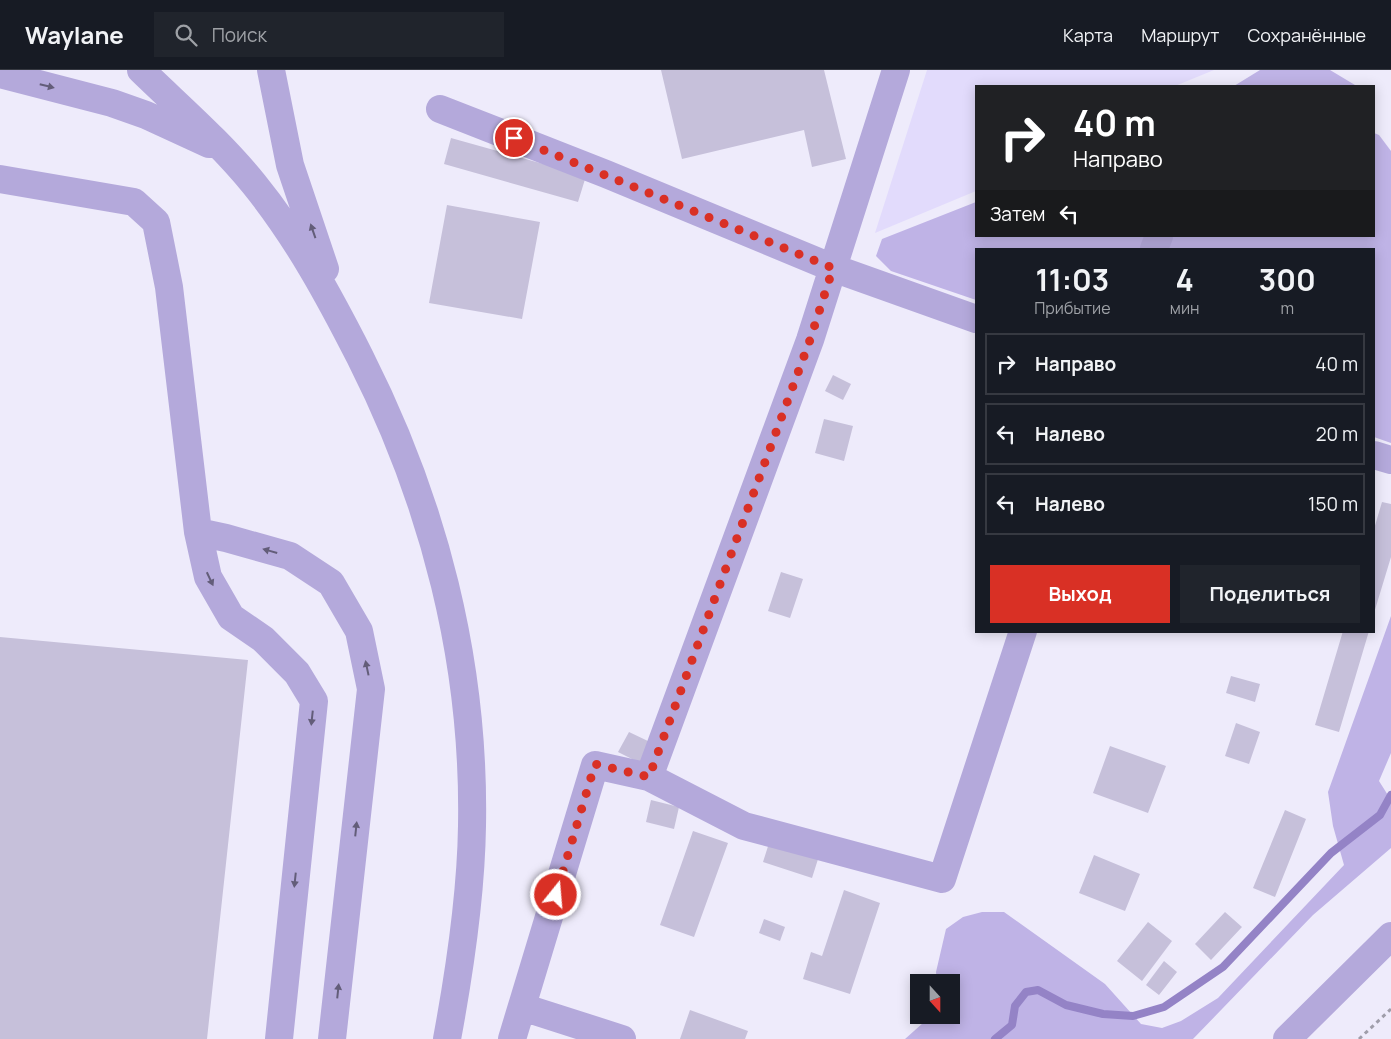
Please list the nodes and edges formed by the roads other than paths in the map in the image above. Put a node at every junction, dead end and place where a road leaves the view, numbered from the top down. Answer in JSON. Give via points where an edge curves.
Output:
{"nodes":[{"id":1,"x":141,"y":70,"type":"edge"},
{"id":2,"x":271,"y":70,"type":"edge"},
{"id":3,"x":896,"y":70,"type":"edge"},
{"id":4,"x":0,"y":74,"type":"edge"},
{"id":5,"x":440,"y":109,"type":"dead end"},
{"id":6,"x":224,"y":151,"type":"junction"},
{"id":7,"x":0,"y":179,"type":"edge"},
{"id":8,"x":833,"y":268,"type":"junction"},
{"id":9,"x":337,"y":312,"type":"junction"},
{"id":10,"x":975,"y":320,"type":"edge"},
{"id":11,"x":1375,"y":454,"type":"edge"},
{"id":12,"x":1391,"y":460,"type":"edge"},
{"id":13,"x":198,"y":532,"type":"junction"},
{"id":14,"x":1022,"y":633,"type":"edge"},
{"id":15,"x":649,"y":777,"type":"junction"},
{"id":16,"x":1391,"y":936,"type":"edge"},
{"id":17,"x":522,"y":1007,"type":"junction"},
{"id":18,"x":278,"y":1039,"type":"edge"},
{"id":19,"x":332,"y":1039,"type":"edge"},
{"id":20,"x":447,"y":1039,"type":"edge"},
{"id":21,"x":512,"y":1039,"type":"edge"},
{"id":22,"x":622,"y":1039,"type":"edge"},
{"id":23,"x":1287,"y":1039,"type":"edge"}],
"edges":[{"from":1,"to":6,"type":"street"},
{"from":9,"to":2,"type":"street","one_way":true,"via":[[290,165]]},
{"from":3,"to":8,"type":"street"},
{"from":4,"to":6,"type":"street","one_way":true,"via":[[112,103]]},
{"from":5,"to":8,"type":"street"},
{"from":6,"to":9,"type":"street","via":[[253,183],[294,239]]},
{"from":7,"to":13,"type":"street","via":[[134,202],[156,222],[169,286]]},
{"from":8,"to":10,"type":"street"},
{"from":8,"to":15,"type":"street"},
{"from":9,"to":20,"type":"street","via":[[411,470],[434,540],[451,608],[463,677],[471,757],[472,828],[466,916]]},
{"from":11,"to":12,"type":"street"},
{"from":13,"to":18,"type":"street","one_way":true,"via":[[208,577],[232,617],[262,639],[297,673],[314,701]]},
{"from":19,"to":13,"type":"street","one_way":true,"via":[[371,689],[359,631],[331,583],[290,556]]},
{"from":14,"to":15,"type":"street","via":[[942,879],[744,826]]},
{"from":15,"to":17,"type":"street","via":[[595,764]]},
{"from":16,"to":23,"type":"street"},
{"from":17,"to":21,"type":"street"},
{"from":17,"to":22,"type":"street"}]}
